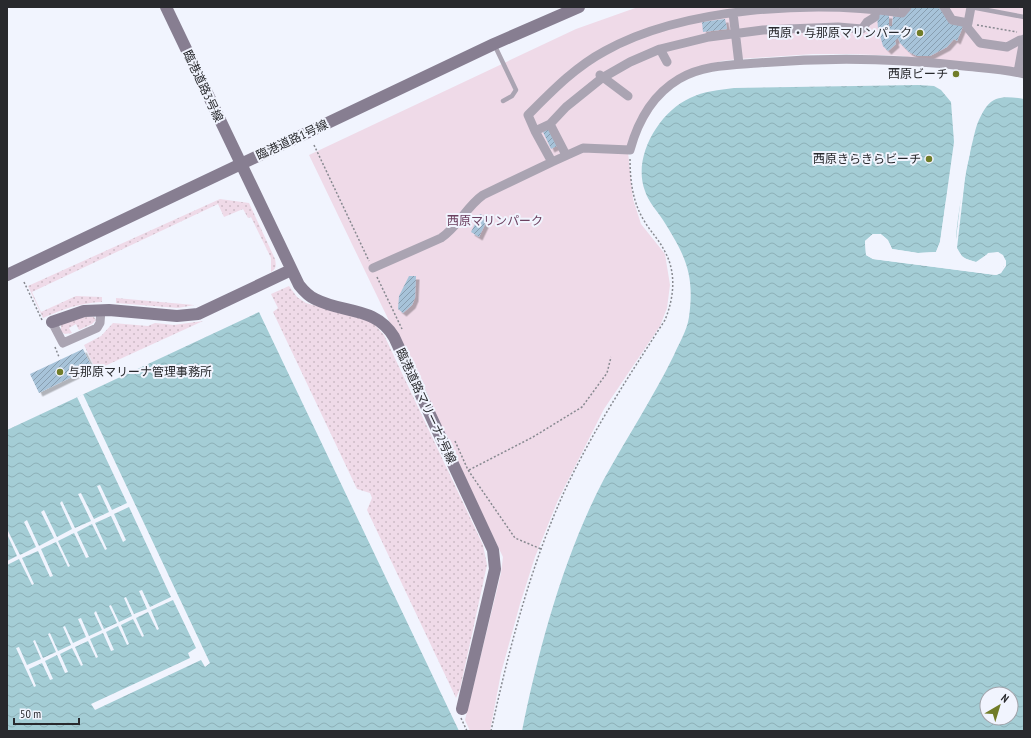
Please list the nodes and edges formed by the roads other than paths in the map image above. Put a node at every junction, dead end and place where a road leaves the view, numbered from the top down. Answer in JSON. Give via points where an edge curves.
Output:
{"nodes":[{"id":1,"x":166,"y":7,"type":"edge"},
{"id":2,"x":578,"y":7,"type":"edge"},
{"id":3,"x":907,"y":7,"type":"edge"},
{"id":4,"x":944,"y":7,"type":"edge"},
{"id":5,"x":970,"y":7,"type":"edge"},
{"id":6,"x":875,"y":8,"type":"edge"},
{"id":7,"x":733,"y":13,"type":"junction"},
{"id":8,"x":1024,"y":17,"type":"edge"},
{"id":9,"x":968,"y":23,"type":"junction"},
{"id":10,"x":838,"y":27,"type":"junction"},
{"id":11,"x":735,"y":33,"type":"junction"},
{"id":12,"x":838,"y":37,"type":"dead end"},
{"id":13,"x":1024,"y":40,"type":"edge"},
{"id":14,"x":494,"y":44,"type":"junction"},
{"id":15,"x":660,"y":49,"type":"junction"},
{"id":16,"x":667,"y":62,"type":"dead end"},
{"id":17,"x":739,"y":64,"type":"junction"},
{"id":18,"x":1021,"y":73,"type":"edge"},
{"id":19,"x":601,"y":77,"type":"junction"},
{"id":20,"x":628,"y":96,"type":"dead end"},
{"id":21,"x":503,"y":101,"type":"dead end"},
{"id":22,"x":550,"y":124,"type":"junction"},
{"id":23,"x":536,"y":130,"type":"junction"},
{"id":24,"x":566,"y":156,"type":"junction"},
{"id":25,"x":552,"y":162,"type":"junction"},
{"id":26,"x":240,"y":165,"type":"junction"},
{"id":27,"x":373,"y":268,"type":"road end"},
{"id":28,"x":291,"y":270,"type":"junction"},
{"id":29,"x":7,"y":275,"type":"edge"},
{"id":30,"x":101,"y":310,"type":"junction"},
{"id":31,"x":52,"y":322,"type":"joint"},
{"id":32,"x":462,"y":709,"type":"dead end"}],
"edges":[{"from":1,"to":26,"type":"street","name":"臨港道路3号線"},
{"from":2,"to":14,"type":"street","name":"臨港道路1号線"},
{"from":3,"to":6,"type":"street","via":[[902,13]]},
{"from":4,"to":9,"type":"street","via":[[952,20]]},
{"from":5,"to":8,"type":"lane"},
{"from":5,"to":9,"type":"street"},
{"from":6,"to":7,"type":"street","via":[[788,8]]},
{"from":6,"to":10,"type":"street","via":[[875,17],[862,29]]},
{"from":7,"to":11,"type":"street"},
{"from":7,"to":23,"type":"street","via":[[654,29],[605,51],[577,70],[528,115]]},
{"from":9,"to":13,"type":"street","via":[[967,27],[980,43],[1007,47]]},
{"from":10,"to":11,"type":"street","via":[[811,25],[784,33],[762,28]]},
{"from":10,"to":12,"type":"street"},
{"from":11,"to":15,"type":"street","via":[[721,33],[709,39],[681,41]]},
{"from":11,"to":17,"type":"street"},
{"from":13,"to":18,"type":"street"},
{"from":14,"to":21,"type":"lane","via":[[516,90]]},
{"from":14,"to":26,"type":"street","name":"臨港道路1号線"},
{"from":15,"to":16,"type":"street"},
{"from":15,"to":19,"type":"street","via":[[639,55]]},
{"from":17,"to":18,"type":"street","via":[[814,59],[885,59]]},
{"from":17,"to":24,"type":"street","via":[[707,68],[692,73],[670,86],[653,101],[643,115],[636,128],[630,150],[583,148]]},
{"from":19,"to":20,"type":"street"},
{"from":19,"to":22,"type":"street"},
{"from":22,"to":23,"type":"street"},
{"from":22,"to":24,"type":"street"},
{"from":23,"to":25,"type":"street"},
{"from":24,"to":25,"type":"street"},
{"from":25,"to":27,"type":"street","via":[[483,194],[450,232],[441,238]]},
{"from":26,"to":28,"type":"street","name":"臨港道路マリーナ2号線"},
{"from":26,"to":29,"type":"street","name":"臨港道路1号線"},
{"from":28,"to":30,"type":"street","via":[[198,314],[177,316]]},
{"from":28,"to":32,"type":"street","name":"臨港道路マリーナ2号線","via":[[298,285],[314,299],[372,316],[388,327],[464,473],[495,558],[495,569]]},
{"from":30,"to":31,"type":"street","via":[[75,313]]},
{"from":30,"to":31,"type":"street","via":[[97,328],[63,343]]}]}
